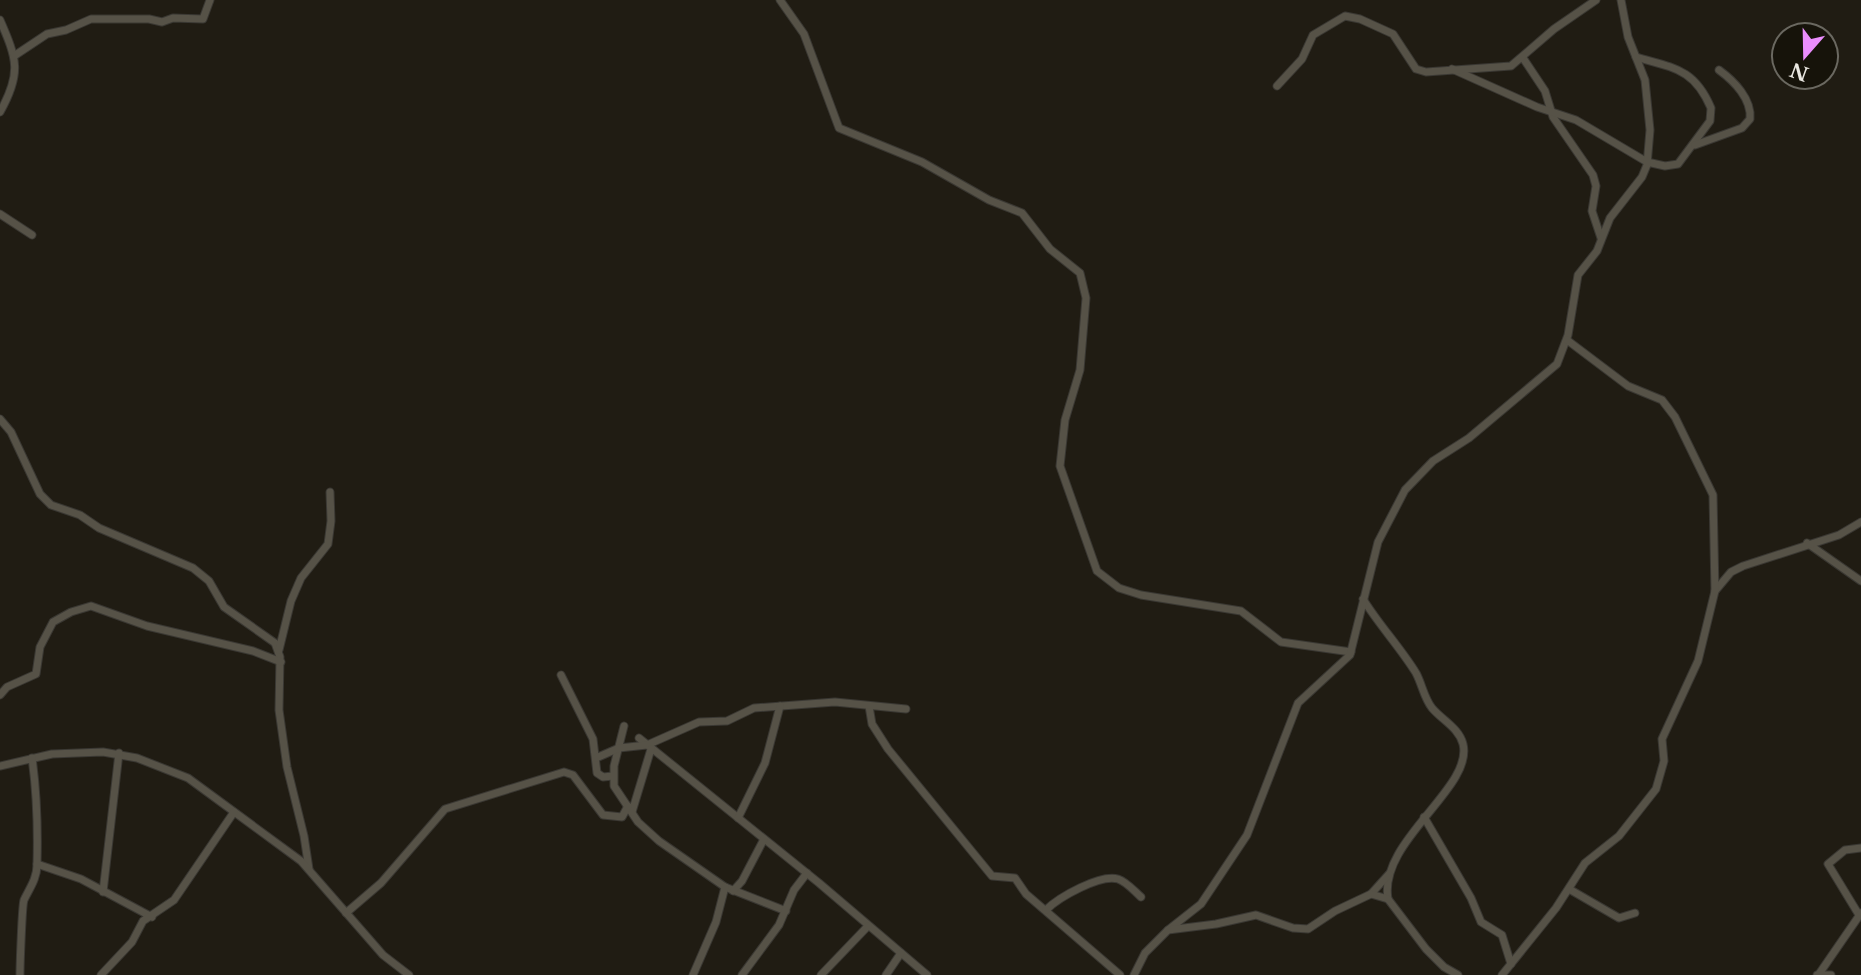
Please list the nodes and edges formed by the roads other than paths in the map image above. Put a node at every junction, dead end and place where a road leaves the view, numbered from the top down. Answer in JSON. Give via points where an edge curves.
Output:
{"nodes":[{"id":1,"x":210,"y":0,"type":"edge"},
{"id":2,"x":780,"y":0,"type":"edge"},
{"id":3,"x":1596,"y":0,"type":"edge"},
{"id":4,"x":1621,"y":0,"type":"edge"},
{"id":5,"x":0,"y":20,"type":"edge"},
{"id":6,"x":15,"y":56,"type":"junction"},
{"id":7,"x":1636,"y":57,"type":"junction"},
{"id":8,"x":1523,"y":58,"type":"junction"},
{"id":9,"x":1452,"y":69,"type":"junction"},
{"id":10,"x":1719,"y":70,"type":"dead end"},
{"id":11,"x":1277,"y":86,"type":"dead end"},
{"id":12,"x":0,"y":112,"type":"edge"},
{"id":13,"x":1550,"y":112,"type":"junction"},
{"id":14,"x":1695,"y":145,"type":"junction"},
{"id":15,"x":1647,"y":162,"type":"junction"},
{"id":16,"x":0,"y":214,"type":"edge"},
{"id":17,"x":32,"y":236,"type":"dead end"},
{"id":18,"x":1601,"y":238,"type":"junction"},
{"id":19,"x":1567,"y":340,"type":"junction"},
{"id":20,"x":0,"y":419,"type":"edge"},
{"id":21,"x":330,"y":492,"type":"dead end"},
{"id":22,"x":1861,"y":522,"type":"edge"},
{"id":23,"x":1806,"y":543,"type":"junction"},
{"id":24,"x":1861,"y":581,"type":"edge"},
{"id":25,"x":1715,"y":591,"type":"junction"},
{"id":26,"x":1363,"y":598,"type":"junction"},
{"id":27,"x":279,"y":650,"type":"junction"},
{"id":28,"x":1351,"y":652,"type":"junction"},
{"id":29,"x":281,"y":662,"type":"junction"},
{"id":30,"x":561,"y":674,"type":"dead end"},
{"id":31,"x":0,"y":695,"type":"edge"},
{"id":32,"x":780,"y":706,"type":"junction"},
{"id":33,"x":869,"y":706,"type":"junction"},
{"id":34,"x":906,"y":709,"type":"dead end"},
{"id":35,"x":624,"y":726,"type":"dead end"},
{"id":36,"x":639,"y":738,"type":"dead end"},
{"id":37,"x":649,"y":747,"type":"junction"},
{"id":38,"x":619,"y":748,"type":"junction"},
{"id":39,"x":119,"y":754,"type":"junction"},
{"id":40,"x":32,"y":758,"type":"junction"},
{"id":41,"x":596,"y":758,"type":"junction"},
{"id":42,"x":0,"y":766,"type":"edge"},
{"id":43,"x":613,"y":776,"type":"junction"},
{"id":44,"x":630,"y":809,"type":"junction"},
{"id":45,"x":234,"y":812,"type":"junction"},
{"id":46,"x":1424,"y":817,"type":"junction"},
{"id":47,"x":738,"y":818,"type":"junction"},
{"id":48,"x":764,"y":839,"type":"junction"},
{"id":49,"x":1861,"y":848,"type":"edge"},
{"id":50,"x":37,"y":864,"type":"junction"},
{"id":51,"x":309,"y":869,"type":"junction"},
{"id":52,"x":807,"y":873,"type":"junction"},
{"id":53,"x":1390,"y":874,"type":"junction"},
{"id":54,"x":729,"y":889,"type":"junction"},
{"id":55,"x":1569,"y":889,"type":"junction"},
{"id":56,"x":103,"y":892,"type":"junction"},
{"id":57,"x":1371,"y":894,"type":"junction"},
{"id":58,"x":1141,"y":897,"type":"dead end"},
{"id":59,"x":1388,"y":899,"type":"junction"},
{"id":60,"x":1046,"y":910,"type":"junction"},
{"id":61,"x":786,"y":911,"type":"junction"},
{"id":62,"x":346,"y":913,"type":"junction"},
{"id":63,"x":1635,"y":913,"type":"dead end"},
{"id":64,"x":1860,"y":914,"type":"edge"},
{"id":65,"x":152,"y":917,"type":"junction"},
{"id":66,"x":868,"y":926,"type":"junction"},
{"id":67,"x":1168,"y":930,"type":"junction"},
{"id":68,"x":901,"y":953,"type":"junction"},
{"id":69,"x":1511,"y":964,"type":"junction"},
{"id":70,"x":20,"y":975,"type":"edge"},
{"id":71,"x":101,"y":975,"type":"edge"},
{"id":72,"x":409,"y":975,"type":"edge"},
{"id":73,"x":693,"y":975,"type":"edge"},
{"id":74,"x":742,"y":975,"type":"edge"},
{"id":75,"x":821,"y":975,"type":"edge"},
{"id":76,"x":886,"y":975,"type":"edge"},
{"id":77,"x":927,"y":975,"type":"edge"},
{"id":78,"x":1120,"y":975,"type":"edge"},
{"id":79,"x":1134,"y":975,"type":"edge"},
{"id":80,"x":1458,"y":975,"type":"edge"},
{"id":81,"x":1502,"y":975,"type":"edge"},
{"id":82,"x":1818,"y":975,"type":"edge"},
{"id":83,"x":1831,"y":975,"type":"edge"}],
"edges":[{"from":1,"to":6,"type":"street","via":[[205,19],[91,19],[47,34]]},
{"from":2,"to":28,"type":"street","via":[[804,34],[839,128],[922,162],[1022,213],[1050,249],[1080,273],[1086,298],[1080,370],[1065,420],[1060,466],[1097,571],[1119,588],[1141,596],[1241,611],[1280,642]]},
{"from":3,"to":8,"type":"street","via":[[1553,29]]},
{"from":4,"to":7,"type":"street"},
{"from":5,"to":6,"type":"street"},
{"from":6,"to":12,"type":"street","via":[[13,87]]},
{"from":7,"to":14,"type":"street","via":[[1682,70],[1705,96],[1712,113]]},
{"from":7,"to":15,"type":"street","via":[[1645,80],[1650,117]]},
{"from":8,"to":9,"type":"street","via":[[1503,68]]},
{"from":8,"to":13,"type":"street","via":[[1545,91]]},
{"from":9,"to":11,"type":"street","via":[[1416,69],[1393,34],[1345,16],[1313,35],[1302,59]]},
{"from":9,"to":13,"type":"street"},
{"from":10,"to":14,"type":"street","via":[[1742,92],[1751,109],[1750,119],[1742,128]]},
{"from":13,"to":15,"type":"street","via":[[1576,120]]},
{"from":13,"to":18,"type":"street","via":[[1593,174],[1592,211]]},
{"from":14,"to":15,"type":"street","via":[[1678,164]]},
{"from":15,"to":18,"type":"street"},
{"from":16,"to":17,"type":"street"},
{"from":18,"to":19,"type":"street","via":[[1578,275]]},
{"from":19,"to":25,"type":"street","via":[[1628,386],[1661,400],[1675,417],[1713,495]]},
{"from":19,"to":26,"type":"street","via":[[1553,368],[1469,438],[1433,461],[1405,490],[1378,542]]},
{"from":20,"to":27,"type":"street","via":[[11,432],[40,494],[51,505],[193,568],[209,581],[221,604]]},
{"from":21,"to":27,"type":"street","via":[[328,544],[302,576]]},
{"from":22,"to":23,"type":"street","via":[[1847,532]]},
{"from":23,"to":24,"type":"street"},
{"from":23,"to":25,"type":"street","via":[[1742,566]]},
{"from":25,"to":55,"type":"street","via":[[1698,661],[1662,738],[1664,761],[1656,789],[1619,836],[1585,863]]},
{"from":26,"to":28,"type":"street"},
{"from":26,"to":46,"type":"street","via":[[1416,674],[1432,707],[1463,743],[1462,767]]},
{"from":27,"to":29,"type":"street"},
{"from":28,"to":67,"type":"street","via":[[1298,703],[1250,830],[1201,904]]},
{"from":29,"to":31,"type":"street","via":[[91,606],[54,622],[40,647],[36,674]]},
{"from":29,"to":51,"type":"street","via":[[279,710]]},
{"from":30,"to":41,"type":"street","via":[[590,731]]},
{"from":32,"to":33,"type":"street","via":[[835,702]]},
{"from":32,"to":37,"type":"street","via":[[750,709],[727,721],[699,722]]},
{"from":32,"to":47,"type":"street","via":[[765,763]]},
{"from":33,"to":34,"type":"street"},
{"from":33,"to":60,"type":"street","via":[[872,724],[888,749],[985,868],[995,877],[1015,878]]},
{"from":35,"to":38,"type":"street"},
{"from":36,"to":37,"type":"street"},
{"from":37,"to":38,"type":"street"},
{"from":37,"to":44,"type":"street"},
{"from":37,"to":47,"type":"street"},
{"from":38,"to":41,"type":"street"},
{"from":38,"to":43,"type":"street"},
{"from":39,"to":40,"type":"street"},
{"from":39,"to":45,"type":"street","via":[[188,778]]},
{"from":39,"to":56,"type":"street"},
{"from":40,"to":42,"type":"street"},
{"from":40,"to":50,"type":"street","via":[[38,808]]},
{"from":41,"to":43,"type":"street","via":[[599,776]]},
{"from":43,"to":44,"type":"street","via":[[615,792]]},
{"from":44,"to":54,"type":"street","via":[[659,841]]},
{"from":44,"to":62,"type":"street","via":[[622,817],[603,815],[578,780],[564,772],[452,805],[381,883]]},
{"from":45,"to":51,"type":"street"},
{"from":45,"to":65,"type":"street","via":[[174,900]]},
{"from":46,"to":53,"type":"street"},
{"from":46,"to":69,"type":"street","via":[[1480,922],[1502,936]]},
{"from":47,"to":48,"type":"street"},
{"from":48,"to":52,"type":"street"},
{"from":48,"to":54,"type":"street","via":[[742,881]]},
{"from":49,"to":64,"type":"street","via":[[1845,849],[1828,864]]},
{"from":50,"to":56,"type":"street","via":[[64,871]]},
{"from":50,"to":70,"type":"street","via":[[24,901]]},
{"from":51,"to":62,"type":"street"},
{"from":52,"to":61,"type":"street"},
{"from":52,"to":66,"type":"street"},
{"from":53,"to":57,"type":"street"},
{"from":53,"to":59,"type":"street"},
{"from":54,"to":61,"type":"street"},
{"from":54,"to":73,"type":"street"},
{"from":55,"to":63,"type":"street","via":[[1619,918]]},
{"from":55,"to":69,"type":"street"},
{"from":56,"to":65,"type":"street"},
{"from":57,"to":59,"type":"street"},
{"from":57,"to":67,"type":"street","via":[[1304,930],[1253,915]]},
{"from":58,"to":60,"type":"street","via":[[1122,881],[1108,878],[1066,894]]},
{"from":59,"to":80,"type":"street","via":[[1436,961]]},
{"from":60,"to":78,"type":"street"},
{"from":61,"to":74,"type":"street"},
{"from":62,"to":72,"type":"street","via":[[383,955]]},
{"from":64,"to":82,"type":"street"},
{"from":65,"to":71,"type":"street","via":[[143,921],[132,943]]},
{"from":66,"to":68,"type":"street"},
{"from":66,"to":75,"type":"street"},
{"from":67,"to":79,"type":"street","via":[[1145,953]]},
{"from":68,"to":76,"type":"street"},
{"from":68,"to":77,"type":"street"},
{"from":69,"to":81,"type":"street"},
{"from":82,"to":83,"type":"street"}]}
